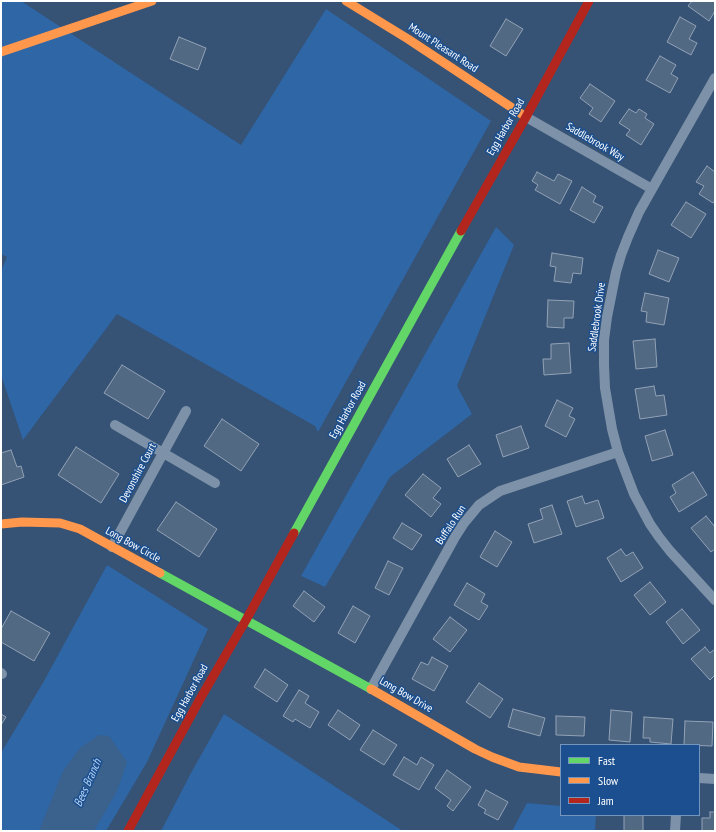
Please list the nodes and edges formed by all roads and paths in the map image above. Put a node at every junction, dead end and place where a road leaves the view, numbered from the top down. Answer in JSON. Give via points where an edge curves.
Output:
{"nodes":[{"id":1,"x":152,"y":1,"type":"edge"},
{"id":2,"x":346,"y":1,"type":"edge"},
{"id":3,"x":589,"y":1,"type":"edge"},
{"id":4,"x":1,"y":52,"type":"edge"},
{"id":5,"x":715,"y":78,"type":"edge"},
{"id":6,"x":526,"y":117,"type":"junction"},
{"id":7,"x":652,"y":189,"type":"junction"},
{"id":8,"x":186,"y":411,"type":"dead end"},
{"id":9,"x":115,"y":425,"type":"dead end"},
{"id":10,"x":618,"y":452,"type":"junction"},
{"id":11,"x":162,"y":453,"type":"junction"},
{"id":12,"x":215,"y":484,"type":"dead end"},
{"id":13,"x":1,"y":524,"type":"edge"},
{"id":14,"x":112,"y":546,"type":"junction"},
{"id":15,"x":715,"y":600,"type":"edge"},
{"id":16,"x":246,"y":620,"type":"junction"},
{"id":17,"x":371,"y":689,"type":"junction"},
{"id":18,"x":560,"y":772,"type":"edge"},
{"id":19,"x":700,"y":778,"type":"edge"},
{"id":20,"x":715,"y":779,"type":"edge"},
{"id":21,"x":676,"y":816,"type":"edge"},
{"id":22,"x":128,"y":831,"type":"edge"},
{"id":23,"x":675,"y":831,"type":"edge"}],
"edges":[{"from":1,"to":4,"type":"street"},
{"from":2,"to":6,"type":"street","name":"Mount Pleasant Road"},
{"from":3,"to":6,"type":"street","name":"Egg Harbor Road"},
{"from":5,"to":7,"type":"street","name":"Saddlebrook Drive"},
{"from":6,"to":7,"type":"street","name":"Saddlebrook Way"},
{"from":6,"to":16,"type":"street","name":"Egg Harbor Road"},
{"from":7,"to":10,"type":"street","name":"Saddlebrook Drive","via":[[621,255],[604,340],[605,388]]},
{"from":8,"to":11,"type":"street","name":"Devonshire Court"},
{"from":9,"to":11,"type":"street"},
{"from":10,"to":15,"type":"street","name":"Saddlebrook Drive","via":[[634,494],[650,524],[670,551]]},
{"from":10,"to":17,"type":"street","name":"Buffalo Run","via":[[500,491],[479,505],[455,537]]},
{"from":11,"to":12,"type":"street"},
{"from":11,"to":14,"type":"street","name":"Devonshire Court"},
{"from":13,"to":14,"type":"street","name":"Long Bow Circle","via":[[60,523],[80,529]]},
{"from":14,"to":16,"type":"street","name":"Long Bow Circle"},
{"from":16,"to":17,"type":"street","name":"Long Bow Drive"},
{"from":16,"to":22,"type":"street","name":"Egg Harbor Road"},
{"from":17,"to":18,"type":"street","name":"Long Bow Drive","via":[[492,757],[519,767]]},
{"from":19,"to":20,"type":"street"},
{"from":21,"to":23,"type":"street"}]}
